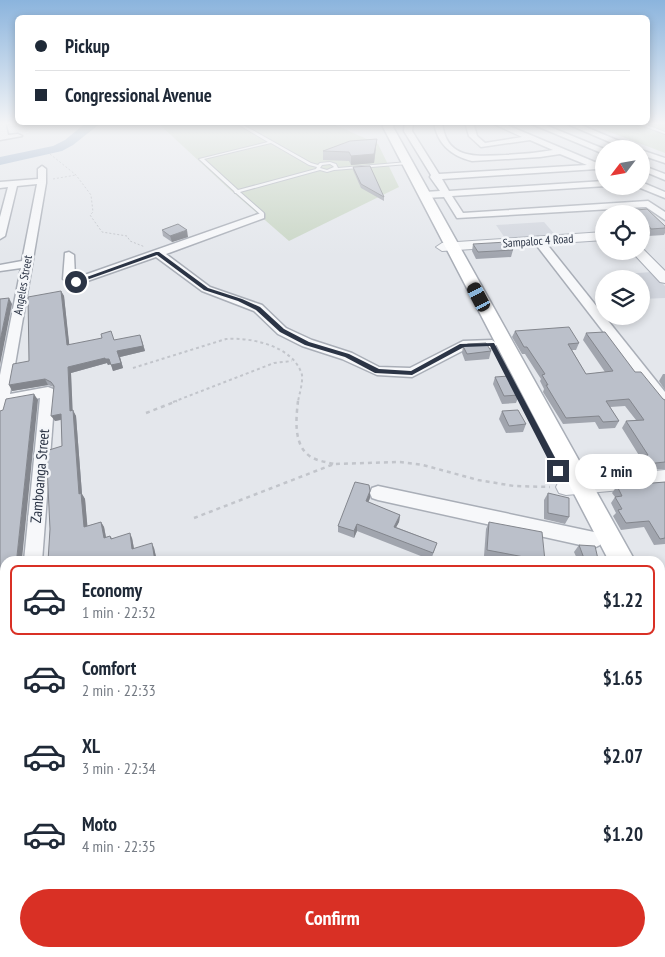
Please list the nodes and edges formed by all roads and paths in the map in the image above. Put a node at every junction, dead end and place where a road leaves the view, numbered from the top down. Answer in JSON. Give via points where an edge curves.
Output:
{"nodes":[{"id":1,"x":66,"y":167,"type":"edge"},
{"id":2,"x":209,"y":167,"type":"edge"},
{"id":3,"x":316,"y":167,"type":"edge"},
{"id":4,"x":335,"y":167,"type":"joint"},
{"id":5,"x":342,"y":167,"type":"edge"},
{"id":6,"x":404,"y":167,"type":"edge"},
{"id":7,"x":405,"y":167,"type":"edge"},
{"id":8,"x":428,"y":167,"type":"edge"},
{"id":9,"x":319,"y":168,"type":"junction"},
{"id":10,"x":595,"y":168,"type":"edge"},
{"id":11,"x":650,"y":171,"type":"edge"},
{"id":12,"x":42,"y":175,"type":"junction"},
{"id":13,"x":76,"y":175,"type":"junction"},
{"id":14,"x":434,"y":177,"type":"junction"},
{"id":15,"x":665,"y":177,"type":"edge"},
{"id":16,"x":665,"y":181,"type":"edge"},
{"id":17,"x":650,"y":183,"type":"edge"},
{"id":18,"x":13,"y":184,"type":"junction"},
{"id":19,"x":0,"y":185,"type":"edge"},
{"id":20,"x":595,"y":185,"type":"edge"},
{"id":21,"x":650,"y":188,"type":"edge"},
{"id":22,"x":236,"y":192,"type":"junction"},
{"id":23,"x":446,"y":194,"type":"junction"},
{"id":24,"x":425,"y":195,"type":"junction"},
{"id":25,"x":665,"y":195,"type":"edge"},
{"id":26,"x":261,"y":216,"type":"joint"},
{"id":27,"x":665,"y":217,"type":"edge"},
{"id":28,"x":0,"y":236,"type":"edge"},
{"id":29,"x":595,"y":237,"type":"edge"},
{"id":30,"x":538,"y":240,"type":"junction"},
{"id":31,"x":447,"y":246,"type":"junction"},
{"id":32,"x":158,"y":253,"type":"junction"},
{"id":33,"x":69,"y":255,"type":"dead end"},
{"id":34,"x":647,"y":260,"type":"edge"},
{"id":35,"x":27,"y":264,"type":"junction"},
{"id":36,"x":0,"y":268,"type":"edge"},
{"id":37,"x":665,"y":279,"type":"edge"},
{"id":38,"x":492,"y":344,"type":"junction"},
{"id":39,"x":292,"y":360,"type":"junction"},
{"id":40,"x":134,"y":368,"type":"dead end"},
{"id":41,"x":665,"y":402,"type":"edge"},
{"id":42,"x":1,"y":404,"type":"edge"},
{"id":43,"x":146,"y":414,"type":"dead end"},
{"id":44,"x":334,"y":464,"type":"dead end"},
{"id":45,"x":665,"y":478,"type":"edge"},
{"id":46,"x":574,"y":486,"type":"junction"},
{"id":47,"x":378,"y":493,"type":"dead end"},
{"id":48,"x":594,"y":540,"type":"junction"},
{"id":49,"x":33,"y":556,"type":"edge"},
{"id":50,"x":602,"y":556,"type":"edge"},
{"id":51,"x":619,"y":556,"type":"edge"}],
"edges":[{"from":1,"to":13,"type":"path"},
{"from":2,"to":22,"type":"lane"},
{"from":3,"to":9,"type":"lane"},
{"from":4,"to":5,"type":"lane"},
{"from":4,"to":9,"type":"lane","via":[[327,171]]},
{"from":6,"to":31,"type":"main road"},
{"from":7,"to":24,"type":"main road"},
{"from":8,"to":14,"type":"street"},
{"from":9,"to":22,"type":"lane"},
{"from":10,"to":14,"type":"street"},
{"from":11,"to":15,"type":"street"},
{"from":12,"to":13,"type":"path"},
{"from":12,"to":18,"type":"street"},
{"from":12,"to":35,"type":"street","name":"Angeles Street"},
{"from":13,"to":32,"type":"path","via":[[91,195],[94,212],[90,215],[101,232],[110,236],[127,236],[130,241]]},
{"from":14,"to":23,"type":"street"},
{"from":16,"to":17,"type":"street"},
{"from":18,"to":19,"type":"street"},
{"from":18,"to":28,"type":"street"},
{"from":20,"to":23,"type":"street"},
{"from":21,"to":25,"type":"street"},
{"from":22,"to":26,"type":"lane"},
{"from":23,"to":24,"type":"street"},
{"from":23,"to":27,"type":"street","via":[[460,216],[648,204]]},
{"from":24,"to":31,"type":"main road"},
{"from":26,"to":32,"type":"street"},
{"from":29,"to":30,"type":"street","name":"Sampaloc 4 Road"},
{"from":30,"to":31,"type":"street","name":"Sampaloc 4 Road"},
{"from":30,"to":41,"type":"street"},
{"from":31,"to":38,"type":"main road"},
{"from":31,"to":46,"type":"main road"},
{"from":32,"to":33,"type":"street","via":[[76,282],[69,279]]},
{"from":32,"to":38,"type":"street","via":[[206,289],[258,308],[282,331],[377,371],[412,373],[462,346]]},
{"from":34,"to":37,"type":"street"},
{"from":35,"to":36,"type":"street"},
{"from":35,"to":42,"type":"street","name":"Angeles Street"},
{"from":38,"to":46,"type":"main road"},
{"from":39,"to":40,"type":"path","via":[[266,342],[237,337]]},
{"from":39,"to":43,"type":"path","via":[[274,363]]},
{"from":39,"to":44,"type":"path","via":[[302,376],[296,433],[309,456]]},
{"from":42,"to":49,"type":"street","name":"Zamboanga Street","via":[[48,392]]},
{"from":45,"to":46,"type":"street"},
{"from":46,"to":48,"type":"main road"},
{"from":46,"to":51,"type":"main road"},
{"from":47,"to":48,"type":"street"},
{"from":48,"to":50,"type":"main road"}]}
